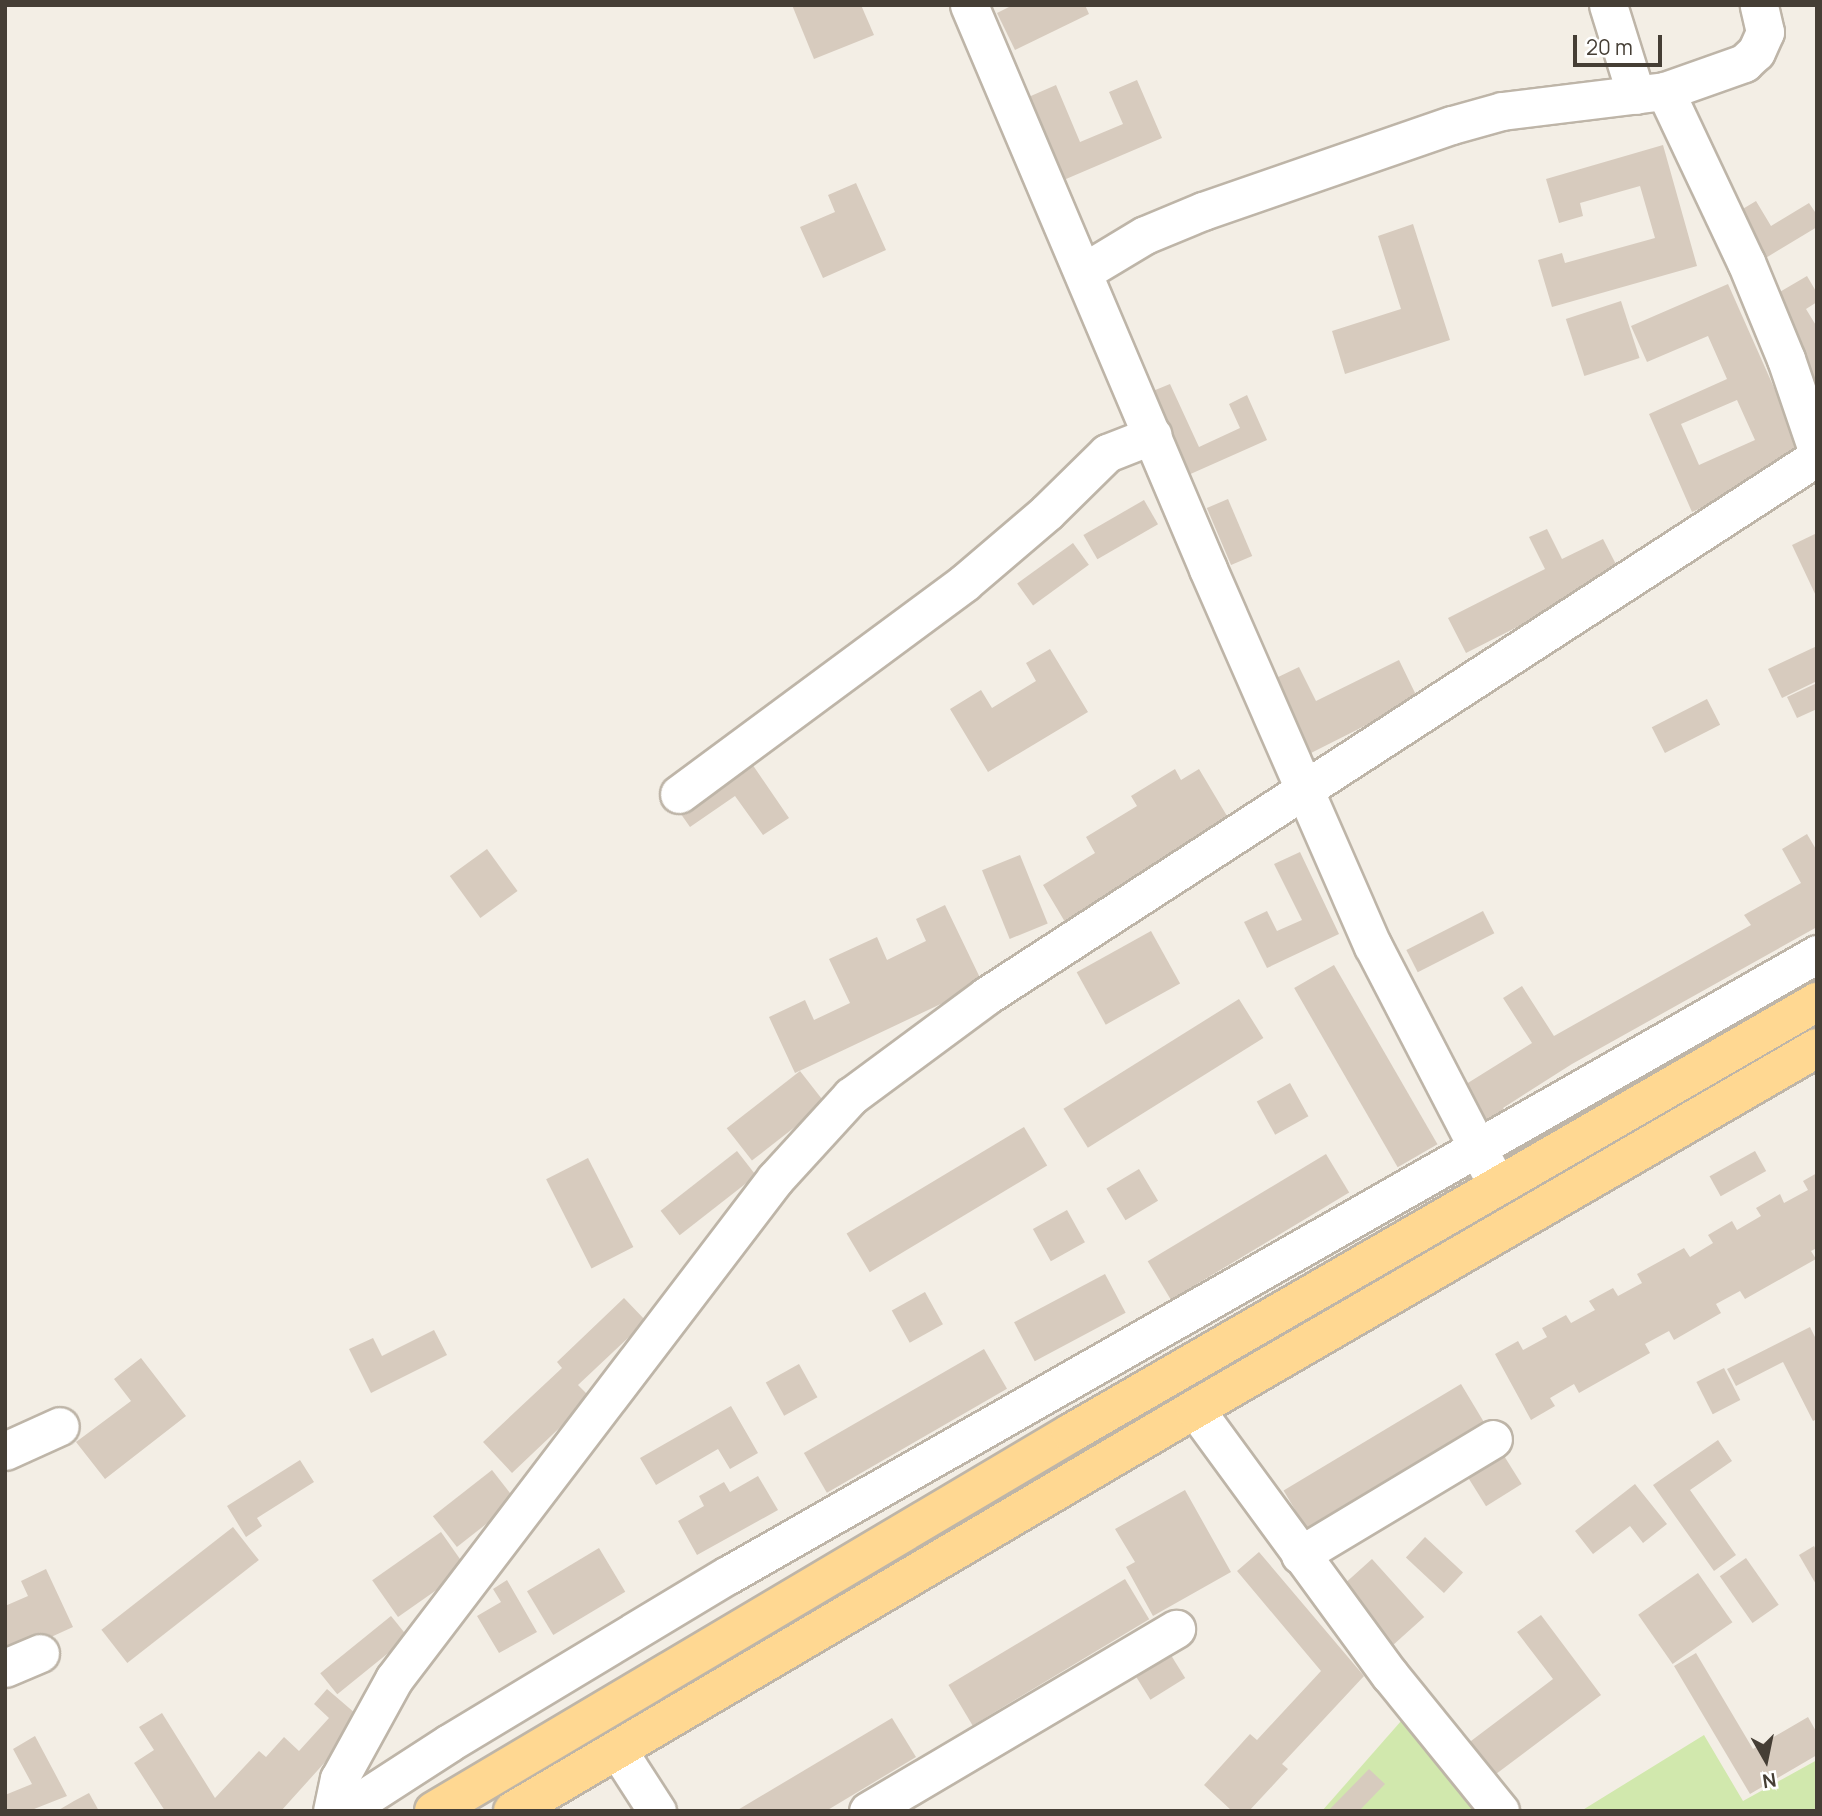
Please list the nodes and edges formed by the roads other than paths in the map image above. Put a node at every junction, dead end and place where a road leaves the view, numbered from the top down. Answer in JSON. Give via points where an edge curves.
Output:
{"nodes":[{"id":1,"x":970,"y":5,"type":"edge"},
{"id":2,"x":1608,"y":5,"type":"edge"},
{"id":3,"x":1759,"y":5,"type":"edge"},
{"id":4,"x":1651,"y":93,"type":"junction"},
{"id":5,"x":1085,"y":271,"type":"junction"},
{"id":6,"x":1153,"y":435,"type":"junction"},
{"id":7,"x":1817,"y":450,"type":"edge"},
{"id":8,"x":1817,"y":457,"type":"edge"},
{"id":9,"x":1304,"y":788,"type":"junction"},
{"id":10,"x":679,"y":794,"type":"dead end"},
{"id":11,"x":1817,"y":954,"type":"edge"},
{"id":12,"x":1817,"y":1002,"type":"edge"},
{"id":13,"x":1817,"y":1048,"type":"edge"},
{"id":14,"x":1477,"y":1148,"type":"junction"},
{"id":15,"x":1497,"y":1186,"type":"junction"},
{"id":16,"x":1046,"y":1394,"type":"junction"},
{"id":17,"x":1195,"y":1409,"type":"junction"},
{"id":18,"x":60,"y":1426,"type":"dead end"},
{"id":19,"x":1071,"y":1433,"type":"junction"},
{"id":20,"x":1493,"y":1439,"type":"dead end"},
{"id":21,"x":5,"y":1451,"type":"edge"},
{"id":22,"x":1300,"y":1555,"type":"junction"},
{"id":23,"x":1177,"y":1629,"type":"dead end"},
{"id":24,"x":40,"y":1653,"type":"dead end"},
{"id":25,"x":5,"y":1668,"type":"edge"},
{"id":26,"x":617,"y":1749,"type":"junction"},
{"id":27,"x":332,"y":1811,"type":"edge"},
{"id":28,"x":344,"y":1811,"type":"edge"},
{"id":29,"x":435,"y":1811,"type":"edge"},
{"id":30,"x":513,"y":1811,"type":"edge"},
{"id":31,"x":657,"y":1811,"type":"edge"},
{"id":32,"x":867,"y":1811,"type":"edge"},
{"id":33,"x":1500,"y":1811,"type":"edge"}],
"edges":[{"from":1,"to":5,"type":"street"},
{"from":2,"to":4,"type":"street"},
{"from":3,"to":4,"type":"street","via":[[1765,32],[1744,64]]},
{"from":4,"to":5,"type":"street","via":[[1502,111],[1452,125],[1203,211],[1145,235]]},
{"from":4,"to":7,"type":"street","via":[[1746,262]]},
{"from":5,"to":6,"type":"street"},
{"from":6,"to":9,"type":"street"},
{"from":6,"to":10,"type":"street","via":[[1107,453],[964,583]]},
{"from":8,"to":9,"type":"street"},
{"from":9,"to":14,"type":"street","via":[[1373,946]]},
{"from":9,"to":27,"type":"street","via":[[986,996],[851,1096],[775,1179],[394,1679],[339,1779]]},
{"from":11,"to":14,"type":"street"},
{"from":12,"to":15,"type":"main road"},
{"from":13,"to":17,"type":"main road"},
{"from":14,"to":15,"type":"street"},
{"from":14,"to":16,"type":"street"},
{"from":15,"to":19,"type":"main road"},
{"from":16,"to":19,"type":"street"},
{"from":16,"to":28,"type":"street","via":[[728,1575]]},
{"from":17,"to":22,"type":"street"},
{"from":17,"to":26,"type":"main road"},
{"from":18,"to":21,"type":"street"},
{"from":19,"to":29,"type":"main road"},
{"from":20,"to":22,"type":"street"},
{"from":22,"to":33,"type":"street"},
{"from":23,"to":32,"type":"street"},
{"from":24,"to":25,"type":"street"},
{"from":26,"to":30,"type":"main road"},
{"from":26,"to":31,"type":"street"}]}
